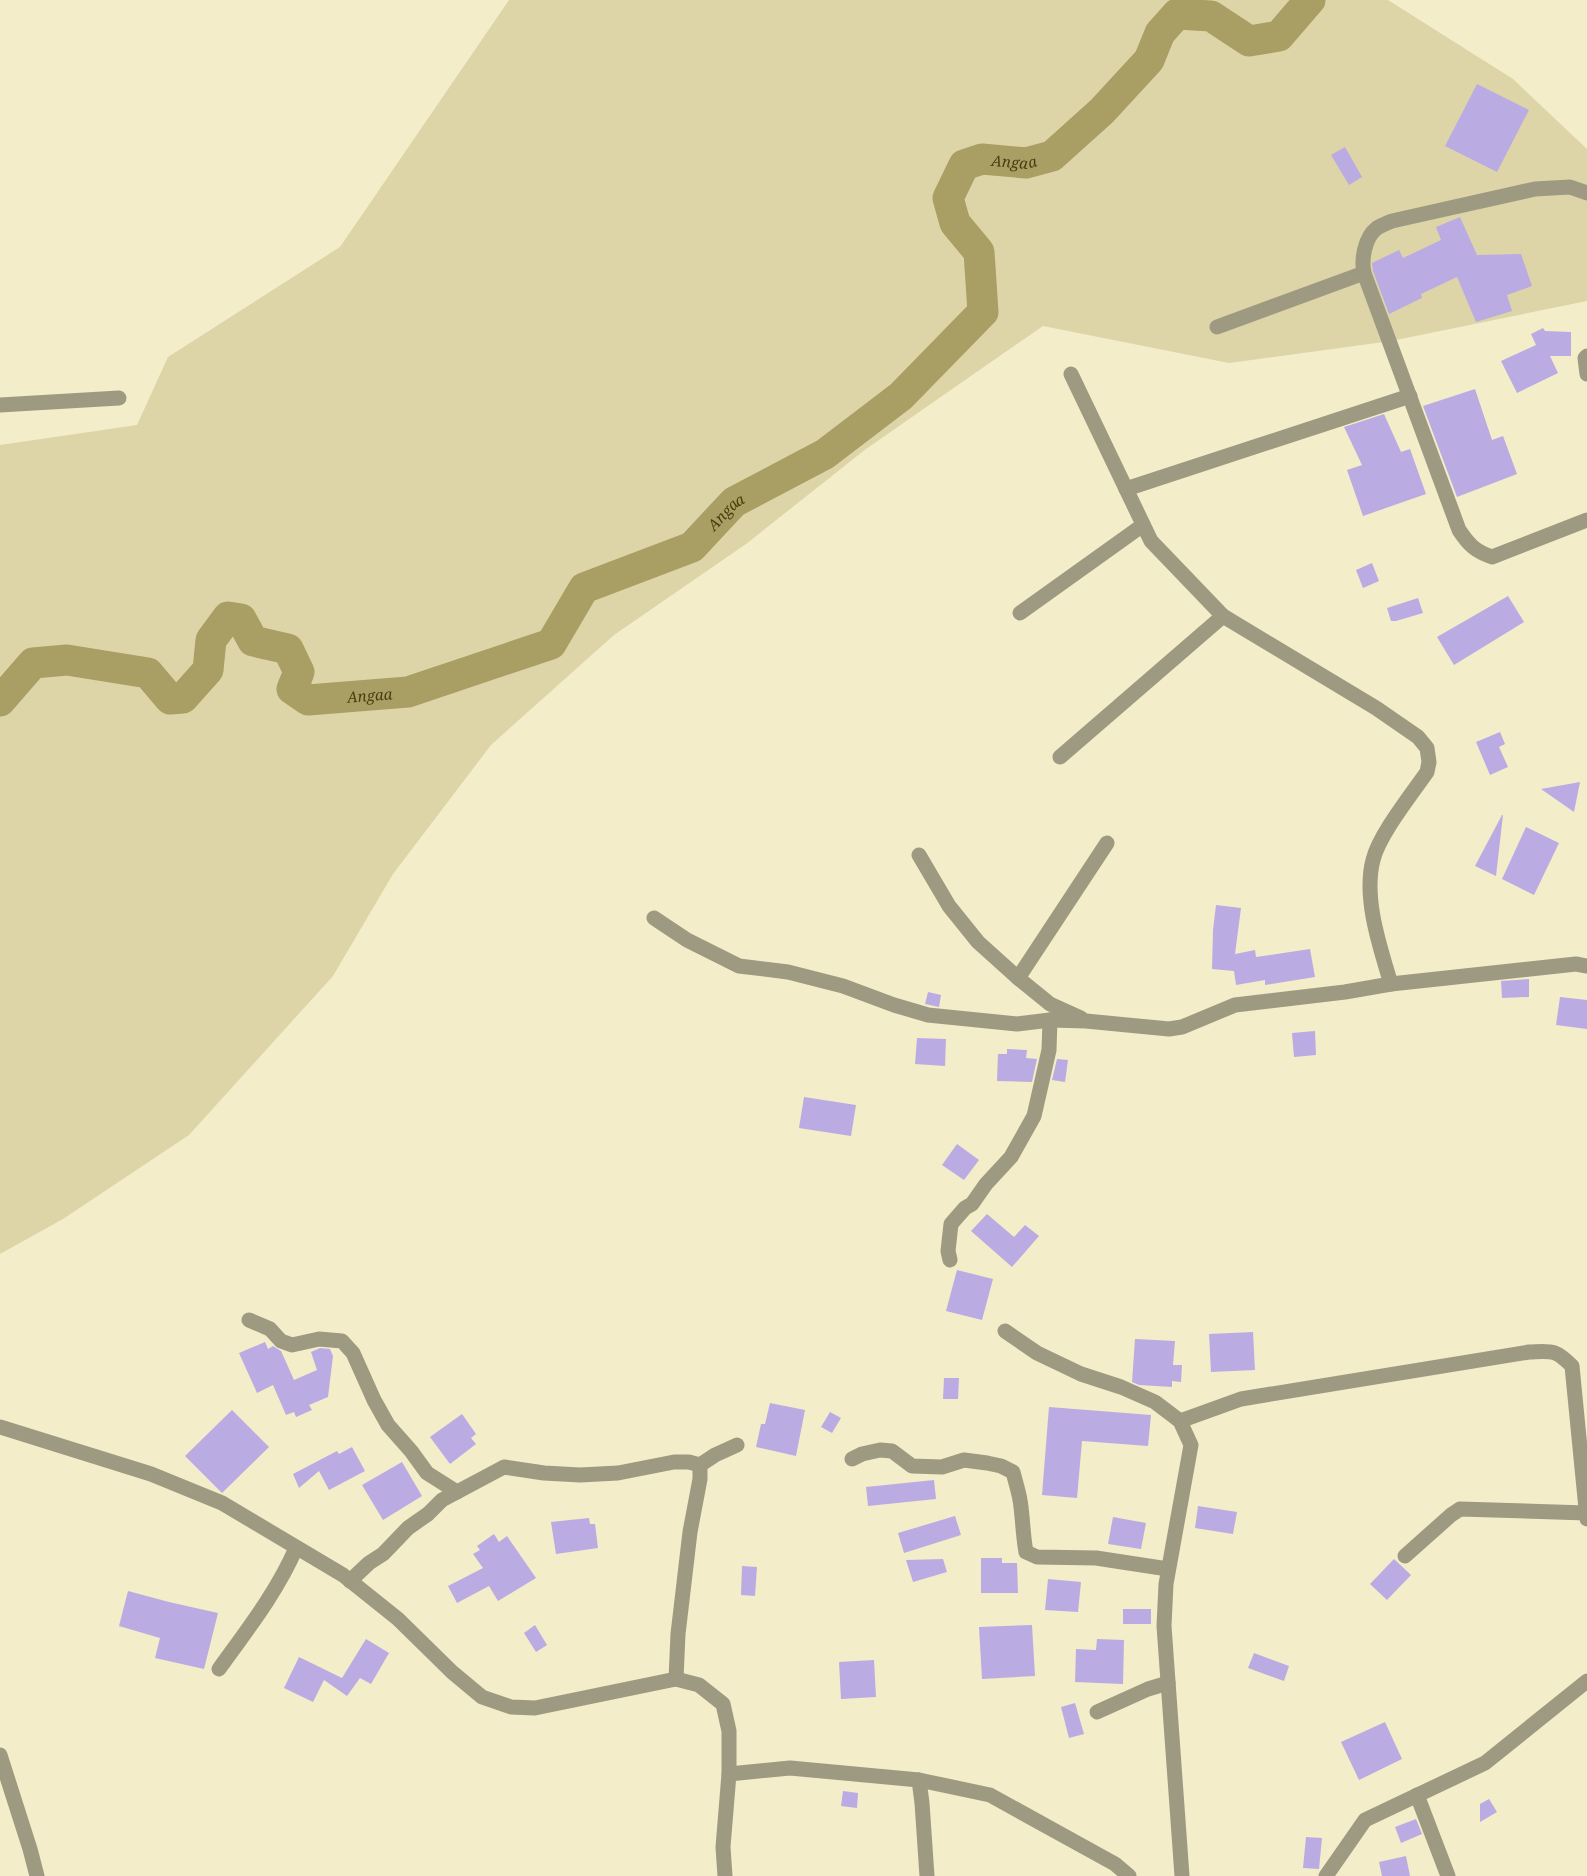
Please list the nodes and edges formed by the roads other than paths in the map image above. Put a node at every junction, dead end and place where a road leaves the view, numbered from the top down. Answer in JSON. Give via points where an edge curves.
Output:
{"nodes":[{"id":1,"x":1587,"y":193,"type":"edge"},
{"id":2,"x":1364,"y":273,"type":"junction"},
{"id":3,"x":1217,"y":328,"type":"dead end"},
{"id":4,"x":1586,"y":353,"type":"edge"},
{"id":5,"x":1071,"y":374,"type":"dead end"},
{"id":6,"x":1587,"y":374,"type":"edge"},
{"id":7,"x":1410,"y":396,"type":"junction"},
{"id":8,"x":119,"y":398,"type":"dead end"},
{"id":9,"x":0,"y":405,"type":"edge"},
{"id":10,"x":1126,"y":488,"type":"junction"},
{"id":11,"x":1587,"y":520,"type":"edge"},
{"id":12,"x":1143,"y":526,"type":"junction"},
{"id":13,"x":1020,"y":613,"type":"dead end"},
{"id":14,"x":1223,"y":616,"type":"junction"},
{"id":15,"x":1060,"y":757,"type":"dead end"},
{"id":16,"x":1107,"y":843,"type":"dead end"},
{"id":17,"x":919,"y":854,"type":"dead end"},
{"id":18,"x":654,"y":918,"type":"dead end"},
{"id":19,"x":1587,"y":966,"type":"edge"},
{"id":20,"x":1018,"y":978,"type":"junction"},
{"id":21,"x":1392,"y":984,"type":"junction"},
{"id":22,"x":1050,"y":1020,"type":"junction"},
{"id":23,"x":1086,"y":1021,"type":"junction"},
{"id":24,"x":950,"y":1260,"type":"dead end"},
{"id":25,"x":249,"y":1320,"type":"dead end"},
{"id":26,"x":1005,"y":1331,"type":"dead end"},
{"id":27,"x":1180,"y":1420,"type":"junction"},
{"id":28,"x":0,"y":1427,"type":"edge"},
{"id":29,"x":737,"y":1445,"type":"dead end"},
{"id":30,"x":852,"y":1459,"type":"dead end"},
{"id":31,"x":700,"y":1465,"type":"junction"},
{"id":32,"x":457,"y":1492,"type":"junction"},
{"id":33,"x":1587,"y":1515,"type":"edge"},
{"id":34,"x":296,"y":1548,"type":"junction"},
{"id":35,"x":1405,"y":1556,"type":"dead end"},
{"id":36,"x":1168,"y":1570,"type":"junction"},
{"id":37,"x":350,"y":1581,"type":"junction"},
{"id":38,"x":219,"y":1669,"type":"dead end"},
{"id":39,"x":676,"y":1679,"type":"junction"},
{"id":40,"x":1587,"y":1681,"type":"edge"},
{"id":41,"x":1168,"y":1683,"type":"junction"},
{"id":42,"x":1098,"y":1712,"type":"dead end"},
{"id":43,"x":0,"y":1755,"type":"edge"},
{"id":44,"x":729,"y":1774,"type":"junction"},
{"id":45,"x":918,"y":1780,"type":"junction"},
{"id":46,"x":1417,"y":1796,"type":"junction"},
{"id":47,"x":37,"y":1876,"type":"edge"},
{"id":48,"x":726,"y":1876,"type":"edge"},
{"id":49,"x":927,"y":1876,"type":"edge"},
{"id":50,"x":1129,"y":1876,"type":"edge"},
{"id":51,"x":1182,"y":1876,"type":"edge"},
{"id":52,"x":1326,"y":1876,"type":"edge"},
{"id":53,"x":1448,"y":1876,"type":"edge"}],
"edges":[{"from":1,"to":2,"type":"street","via":[[1570,187],[1535,189],[1392,221],[1376,228],[1368,240],[1363,258]]},
{"from":2,"to":3,"type":"street"},
{"from":2,"to":7,"type":"street"},
{"from":4,"to":6,"type":"street"},
{"from":5,"to":10,"type":"street"},
{"from":7,"to":10,"type":"street"},
{"from":7,"to":11,"type":"street","via":[[1459,530],[1478,552],[1492,557]]},
{"from":8,"to":9,"type":"street"},
{"from":10,"to":12,"type":"street"},
{"from":12,"to":13,"type":"street"},
{"from":12,"to":14,"type":"street","via":[[1151,541]]},
{"from":14,"to":15,"type":"street"},
{"from":14,"to":21,"type":"street","via":[[1376,708],[1418,737],[1427,748],[1429,762],[1426,772],[1381,840],[1373,860],[1370,886],[1373,914],[1380,950]]},
{"from":16,"to":20,"type":"street"},
{"from":17,"to":20,"type":"street","via":[[949,906],[978,942]]},
{"from":18,"to":22,"type":"street","via":[[687,940],[739,966],[788,972],[843,986],[928,1015],[1016,1024]]},
{"from":19,"to":21,"type":"street","via":[[1576,964]]},
{"from":20,"to":23,"type":"street","via":[[1050,1004]]},
{"from":21,"to":23,"type":"street","via":[[1235,1005],[1182,1027],[1169,1029]]},
{"from":22,"to":23,"type":"street"},
{"from":22,"to":24,"type":"street","via":[[1049,1050],[1034,1116],[1011,1157],[951,1224]]},
{"from":25,"to":32,"type":"street","via":[[270,1329],[281,1341],[292,1345],[319,1339],[342,1341],[353,1353],[388,1425],[427,1473]]},
{"from":26,"to":27,"type":"street","via":[[1037,1353],[1081,1374],[1155,1402]]},
{"from":27,"to":33,"type":"street","via":[[1241,1399],[1529,1352],[1560,1354],[1574,1372]]},
{"from":27,"to":36,"type":"street","via":[[1190,1445]]},
{"from":28,"to":34,"type":"street","via":[[151,1474],[222,1503]]},
{"from":29,"to":31,"type":"street"},
{"from":30,"to":36,"type":"street","via":[[862,1454],[892,1450],[912,1466],[942,1467],[964,1460],[1002,1466],[1012,1472],[1018,1489],[1026,1552],[1038,1557],[1096,1558]]},
{"from":31,"to":32,"type":"street","via":[[674,1462],[618,1473],[580,1475],[504,1467]]},
{"from":31,"to":39,"type":"street","via":[[678,1634]]},
{"from":32,"to":37,"type":"street","via":[[408,1528]]},
{"from":33,"to":35,"type":"street","via":[[1460,1509]]},
{"from":34,"to":37,"type":"street"},
{"from":34,"to":38,"type":"street","via":[[267,1602]]},
{"from":36,"to":41,"type":"street","via":[[1164,1626]]},
{"from":37,"to":39,"type":"street","via":[[398,1619],[482,1697],[512,1708],[535,1708]]},
{"from":39,"to":44,"type":"street","via":[[699,1685],[723,1704],[729,1730]]},
{"from":40,"to":46,"type":"street","via":[[1485,1763]]},
{"from":41,"to":42,"type":"street"},
{"from":41,"to":51,"type":"street"},
{"from":43,"to":47,"type":"street"},
{"from":44,"to":45,"type":"street","via":[[790,1768]]},
{"from":44,"to":48,"type":"street","via":[[722,1846]]},
{"from":45,"to":49,"type":"street"},
{"from":45,"to":50,"type":"street","via":[[990,1796],[1115,1864]]},
{"from":46,"to":52,"type":"street","via":[[1365,1820]]},
{"from":46,"to":53,"type":"street"}]}
